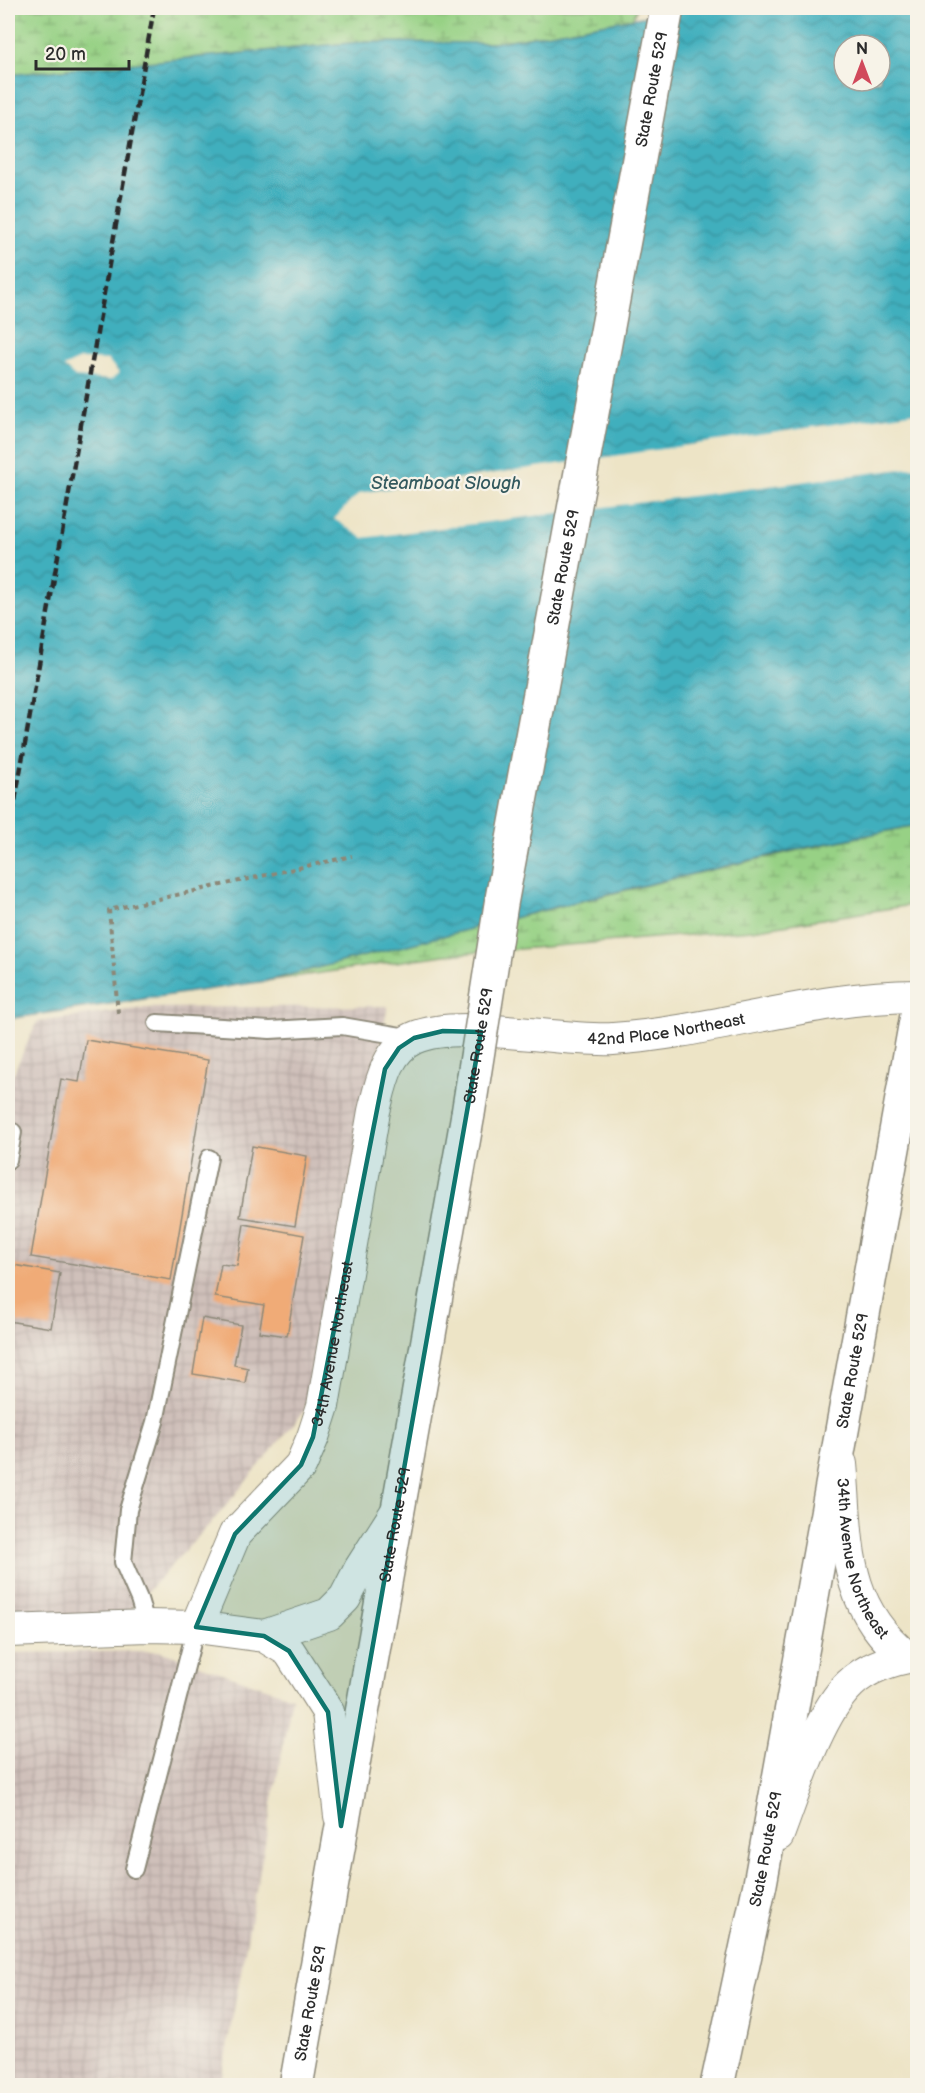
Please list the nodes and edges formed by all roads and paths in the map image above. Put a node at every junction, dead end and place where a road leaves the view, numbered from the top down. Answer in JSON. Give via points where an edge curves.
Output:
{"nodes":[{"id":1,"x":667,"y":8,"type":"edge"},
{"id":2,"x":352,"y":856,"type":"dead end"},
{"id":3,"x":918,"y":996,"type":"edge"},
{"id":4,"x":918,"y":1010,"type":"edge"},
{"id":5,"x":118,"y":1013,"type":"dead end"},
{"id":6,"x":158,"y":1023,"type":"dead end"},
{"id":7,"x":414,"y":1038,"type":"junction"},
{"id":8,"x":13,"y":1132,"type":"dead end"},
{"id":9,"x":209,"y":1158,"type":"dead end"},
{"id":10,"x":8,"y":1160,"type":"edge"},
{"id":11,"x":839,"y":1445,"type":"junction"},
{"id":12,"x":397,"y":1511,"type":"junction"},
{"id":13,"x":147,"y":1626,"type":"junction"},
{"id":14,"x":196,"y":1627,"type":"junction"},
{"id":15,"x":8,"y":1631,"type":"edge"},
{"id":16,"x":264,"y":1636,"type":"junction"},
{"id":17,"x":912,"y":1656,"type":"edge"},
{"id":18,"x":341,"y":1826,"type":"junction"},
{"id":19,"x":134,"y":1869,"type":"dead end"},
{"id":20,"x":760,"y":1884,"type":"junction"},
{"id":21,"x":296,"y":2085,"type":"edge"},
{"id":22,"x":717,"y":2085,"type":"edge"}],
"edges":[{"from":1,"to":12,"type":"main road","name":"State Route 529","bridge":true,"via":[[501,904]]},
{"from":2,"to":5,"type":"path","via":[[109,910]]},
{"from":3,"to":7,"type":"street","name":"42nd Place Northeast","via":[[857,998],[727,1023],[612,1039],[443,1030]]},
{"from":4,"to":11,"type":"main road","name":"State Route 529"},
{"from":6,"to":7,"type":"lane","via":[[270,1029],[342,1026]]},
{"from":7,"to":14,"type":"street","name":"34th Avenue Northeast","via":[[399,1048],[385,1069],[374,1111],[323,1406],[314,1437],[301,1465],[235,1534]]},
{"from":8,"to":10,"type":"lane"},
{"from":9,"to":13,"type":"lane","via":[[155,1422],[128,1510],[123,1562]]},
{"from":11,"to":17,"type":"street","name":"34th Avenue Northeast","via":[[854,1583],[872,1622],[886,1640]]},
{"from":11,"to":20,"type":"main road","name":"State Route 529"},
{"from":12,"to":16,"type":"street","via":[[345,1598],[329,1614]]},
{"from":12,"to":18,"type":"main road","name":"State Route 529"},
{"from":13,"to":14,"type":"street"},
{"from":13,"to":15,"type":"street"},
{"from":14,"to":16,"type":"street"},
{"from":14,"to":19,"type":"lane"},
{"from":16,"to":18,"type":"street","via":[[290,1651],[328,1712]]},
{"from":17,"to":20,"type":"street","via":[[864,1674],[849,1684],[830,1710],[801,1773]]},
{"from":18,"to":21,"type":"main road","name":"State Route 529"},
{"from":20,"to":22,"type":"main road","name":"State Route 529"}]}
